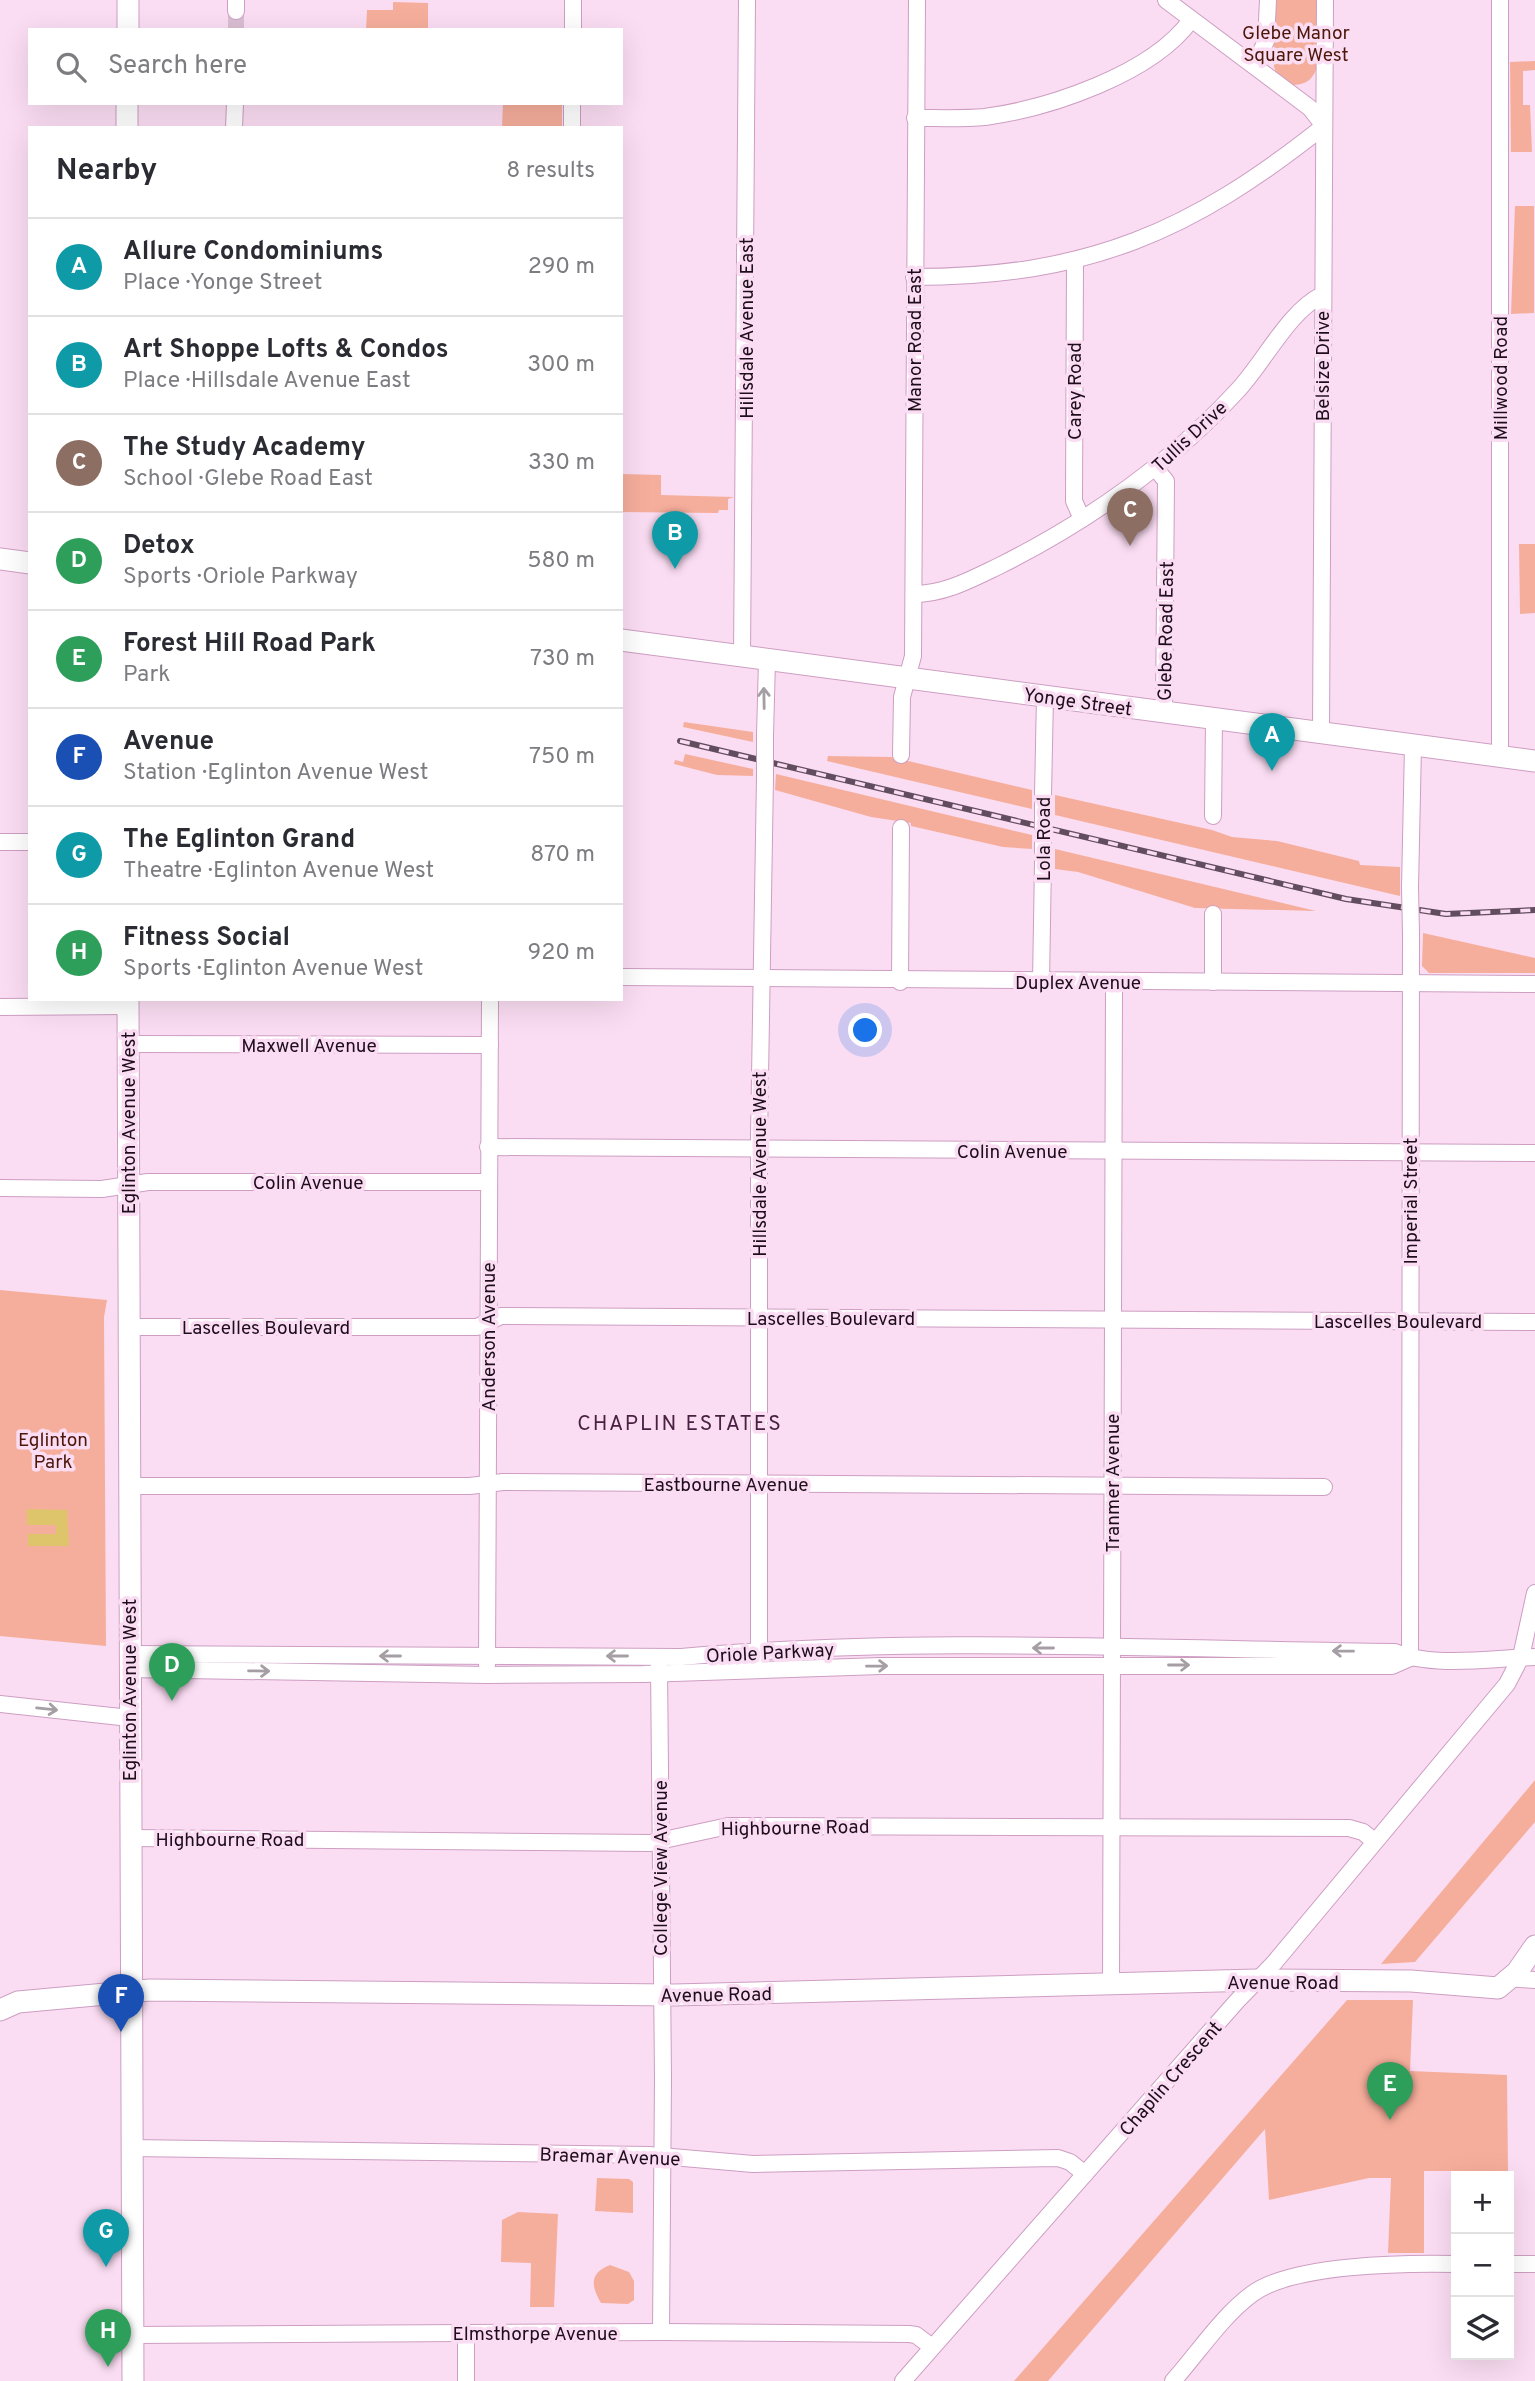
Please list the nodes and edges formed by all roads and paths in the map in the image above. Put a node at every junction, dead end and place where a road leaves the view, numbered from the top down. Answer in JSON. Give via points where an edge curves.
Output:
{"nodes":[{"id":1,"x":128,"y":0,"type":"edge"},
{"id":2,"x":573,"y":0,"type":"edge"},
{"id":3,"x":747,"y":0,"type":"edge"},
{"id":4,"x":916,"y":0,"type":"edge"},
{"id":5,"x":1166,"y":0,"type":"edge"},
{"id":6,"x":1268,"y":0,"type":"edge"},
{"id":7,"x":1325,"y":0,"type":"edge"},
{"id":8,"x":1500,"y":0,"type":"edge"},
{"id":9,"x":1191,"y":20,"type":"junction"},
{"id":10,"x":128,"y":28,"type":"edge"},
{"id":11,"x":573,"y":28,"type":"edge"},
{"id":12,"x":1254,"y":65,"type":"junction"},
{"id":13,"x":127,"y":105,"type":"edge"},
{"id":14,"x":235,"y":105,"type":"edge"},
{"id":15,"x":572,"y":105,"type":"edge"},
{"id":16,"x":915,"y":118,"type":"junction"},
{"id":17,"x":127,"y":126,"type":"edge"},
{"id":18,"x":234,"y":126,"type":"edge"},
{"id":19,"x":572,"y":126,"type":"edge"},
{"id":20,"x":1324,"y":126,"type":"junction"},
{"id":21,"x":1075,"y":262,"type":"junction"},
{"id":22,"x":914,"y":277,"type":"junction"},
{"id":23,"x":1322,"y":295,"type":"junction"},
{"id":24,"x":1156,"y":469,"type":"junction"},
{"id":25,"x":1082,"y":519,"type":"junction"},
{"id":26,"x":0,"y":559,"type":"edge"},
{"id":27,"x":28,"y":563,"type":"edge"},
{"id":28,"x":914,"y":594,"type":"junction"},
{"id":29,"x":623,"y":640,"type":"edge"},
{"id":30,"x":742,"y":657,"type":"junction"},
{"id":31,"x":767,"y":660,"type":"junction"},
{"id":32,"x":908,"y":679,"type":"junction"},
{"id":33,"x":1045,"y":696,"type":"junction"},
{"id":34,"x":1164,"y":712,"type":"junction"},
{"id":35,"x":1214,"y":719,"type":"junction"},
{"id":36,"x":1321,"y":732,"type":"junction"},
{"id":37,"x":1413,"y":745,"type":"junction"},
{"id":38,"x":901,"y":755,"type":"dead end"},
{"id":39,"x":1500,"y":756,"type":"junction"},
{"id":40,"x":1535,"y":761,"type":"edge"},
{"id":41,"x":1213,"y":816,"type":"dead end"},
{"id":42,"x":901,"y":828,"type":"dead end"},
{"id":43,"x":0,"y":842,"type":"edge"},
{"id":44,"x":28,"y":842,"type":"edge"},
{"id":45,"x":1213,"y":914,"type":"dead end"},
{"id":46,"x":623,"y":978,"type":"edge"},
{"id":47,"x":762,"y":980,"type":"junction"},
{"id":48,"x":900,"y":982,"type":"junction"},
{"id":49,"x":1041,"y":982,"type":"junction"},
{"id":50,"x":1114,"y":982,"type":"junction"},
{"id":51,"x":1213,"y":982,"type":"junction"},
{"id":52,"x":1411,"y":983,"type":"junction"},
{"id":53,"x":1535,"y":984,"type":"edge"},
{"id":54,"x":490,"y":1001,"type":"edge"},
{"id":55,"x":128,"y":1002,"type":"edge"},
{"id":56,"x":0,"y":1006,"type":"edge"},
{"id":57,"x":127,"y":1044,"type":"junction"},
{"id":58,"x":490,"y":1045,"type":"junction"},
{"id":59,"x":488,"y":1147,"type":"junction"},
{"id":60,"x":760,"y":1149,"type":"junction"},
{"id":61,"x":1114,"y":1151,"type":"junction"},
{"id":62,"x":1410,"y":1152,"type":"junction"},
{"id":63,"x":1535,"y":1153,"type":"edge"},
{"id":64,"x":488,"y":1182,"type":"junction"},
{"id":65,"x":129,"y":1184,"type":"junction"},
{"id":66,"x":0,"y":1188,"type":"edge"},
{"id":67,"x":759,"y":1318,"type":"junction"},
{"id":68,"x":1112,"y":1320,"type":"junction"},
{"id":69,"x":489,"y":1321,"type":"junction"},
{"id":70,"x":1410,"y":1322,"type":"junction"},
{"id":71,"x":1535,"y":1322,"type":"edge"},
{"id":72,"x":129,"y":1327,"type":"junction"},
{"id":73,"x":758,"y":1484,"type":"junction"},
{"id":74,"x":487,"y":1485,"type":"junction"},
{"id":75,"x":128,"y":1486,"type":"junction"},
{"id":76,"x":1113,"y":1487,"type":"junction"},
{"id":77,"x":1324,"y":1487,"type":"dead end"},
{"id":78,"x":1535,"y":1593,"type":"edge"},
{"id":79,"x":1111,"y":1648,"type":"junction"},
{"id":80,"x":759,"y":1650,"type":"junction"},
{"id":81,"x":486,"y":1656,"type":"junction"},
{"id":82,"x":659,"y":1657,"type":"junction"},
{"id":83,"x":1528,"y":1657,"type":"edge"},
{"id":84,"x":1410,"y":1658,"type":"junction"},
{"id":85,"x":129,"y":1661,"type":"junction"},
{"id":86,"x":171,"y":1662,"type":"junction"},
{"id":87,"x":1111,"y":1665,"type":"junction"},
{"id":88,"x":760,"y":1669,"type":"junction"},
{"id":89,"x":659,"y":1674,"type":"junction"},
{"id":90,"x":486,"y":1675,"type":"junction"},
{"id":91,"x":0,"y":1704,"type":"edge"},
{"id":92,"x":130,"y":1718,"type":"junction"},
{"id":93,"x":1111,"y":1828,"type":"junction"},
{"id":94,"x":130,"y":1838,"type":"junction"},
{"id":95,"x":660,"y":1841,"type":"junction"},
{"id":96,"x":1374,"y":1841,"type":"junction"},
{"id":97,"x":1535,"y":1936,"type":"edge"},
{"id":98,"x":1535,"y":1946,"type":"edge"},
{"id":99,"x":1478,"y":1977,"type":"junction"},
{"id":100,"x":1257,"y":1980,"type":"junction"},
{"id":101,"x":1535,"y":1980,"type":"edge"},
{"id":102,"x":1434,"y":1983,"type":"junction"},
{"id":103,"x":1505,"y":1983,"type":"junction"},
{"id":104,"x":1111,"y":1985,"type":"junction"},
{"id":105,"x":1535,"y":1987,"type":"edge"},
{"id":106,"x":130,"y":1991,"type":"junction"},
{"id":107,"x":661,"y":1995,"type":"junction"},
{"id":108,"x":0,"y":2010,"type":"edge"},
{"id":109,"x":131,"y":2148,"type":"junction"},
{"id":110,"x":660,"y":2156,"type":"junction"},
{"id":111,"x":1085,"y":2174,"type":"junction"},
{"id":112,"x":1451,"y":2264,"type":"edge"},
{"id":113,"x":1514,"y":2264,"type":"edge"},
{"id":114,"x":1535,"y":2264,"type":"edge"},
{"id":115,"x":662,"y":2332,"type":"junction"},
{"id":116,"x":466,"y":2333,"type":"junction"},
{"id":117,"x":133,"y":2336,"type":"junction"},
{"id":118,"x":932,"y":2347,"type":"junction"},
{"id":119,"x":133,"y":2381,"type":"edge"},
{"id":120,"x":466,"y":2381,"type":"edge"},
{"id":121,"x":903,"y":2381,"type":"edge"},
{"id":122,"x":1173,"y":2381,"type":"edge"}],
"edges":[{"from":1,"to":10,"type":"main road"},
{"from":2,"to":11,"type":"street"},
{"from":3,"to":30,"type":"street","name":"Hillsdale Avenue East"},
{"from":4,"to":16,"type":"street","name":"Manor Road East"},
{"from":5,"to":9,"type":"street"},
{"from":6,"to":12,"type":"street","via":[[1266,41]]},
{"from":7,"to":20,"type":"street","name":"Belsize Drive"},
{"from":8,"to":39,"type":"street","name":"Millwood Road"},
{"from":9,"to":12,"type":"street"},
{"from":9,"to":16,"type":"street","via":[[1145,60],[1077,92],[985,117]]},
{"from":12,"to":20,"type":"street","via":[[1310,108]]},
{"from":13,"to":17,"type":"main road"},
{"from":14,"to":18,"type":"street"},
{"from":15,"to":19,"type":"street"},
{"from":16,"to":22,"type":"street","name":"Manor Road East"},
{"from":20,"to":21,"type":"street","via":[[1207,209],[1147,237]]},
{"from":20,"to":23,"type":"street","name":"Belsize Drive"},
{"from":21,"to":22,"type":"street","via":[[1003,273]]},
{"from":21,"to":25,"type":"street","name":"Carey Road","via":[[1074,501]]},
{"from":22,"to":28,"type":"street","name":"Manor Road East"},
{"from":23,"to":24,"type":"street","name":"Tullis Drive","via":[[1305,306],[1239,389]]},
{"from":23,"to":36,"type":"street","name":"Belsize Drive"},
{"from":24,"to":25,"type":"street","name":"Tullis Drive"},
{"from":24,"to":34,"type":"street","name":"Glebe Road East","via":[[1166,481]]},
{"from":25,"to":28,"type":"street","name":"Tullis Drive","via":[[1027,552],[955,586]]},
{"from":26,"to":27,"type":"main road"},
{"from":28,"to":32,"type":"street","name":"Manor Road East","via":[[913,661]]},
{"from":29,"to":30,"type":"main road","name":"Yonge Street"},
{"from":30,"to":31,"type":"main road","name":"Yonge Street"},
{"from":31,"to":32,"type":"main road","name":"Yonge Street"},
{"from":47,"to":31,"type":"street","name":"Hillsdale Avenue West","one_way":true,"bridge":true},
{"from":32,"to":33,"type":"main road","name":"Yonge Street"},
{"from":32,"to":38,"type":"street","name":"Manor Road East","via":[[902,697]]},
{"from":33,"to":34,"type":"main road","name":"Yonge Street"},
{"from":33,"to":49,"type":"street","name":"Lola Road","bridge":true},
{"from":34,"to":35,"type":"main road","name":"Yonge Street"},
{"from":35,"to":36,"type":"main road","name":"Yonge Street"},
{"from":35,"to":41,"type":"street"},
{"from":36,"to":37,"type":"main road","name":"Yonge Street"},
{"from":37,"to":39,"type":"main road","name":"Yonge Street"},
{"from":37,"to":52,"type":"street","name":"Imperial Street","bridge":true},
{"from":39,"to":40,"type":"main road","name":"Yonge Street"},
{"from":42,"to":48,"type":"street"},
{"from":43,"to":44,"type":"street"},
{"from":45,"to":51,"type":"street"},
{"from":46,"to":47,"type":"street","name":"Duplex Avenue"},
{"from":47,"to":48,"type":"street","name":"Duplex Avenue"},
{"from":47,"to":60,"type":"street","name":"Hillsdale Avenue West"},
{"from":48,"to":49,"type":"street","name":"Duplex Avenue"},
{"from":49,"to":50,"type":"street","name":"Duplex Avenue"},
{"from":50,"to":51,"type":"street","name":"Duplex Avenue"},
{"from":50,"to":61,"type":"street","name":"Tranmer Avenue"},
{"from":51,"to":52,"type":"street","name":"Duplex Avenue"},
{"from":52,"to":53,"type":"street","name":"Duplex Avenue"},
{"from":52,"to":62,"type":"street","name":"Imperial Street"},
{"from":54,"to":58,"type":"street","name":"Anderson Avenue"},
{"from":55,"to":56,"type":"street"},
{"from":55,"to":57,"type":"main road","name":"Eglinton Avenue West"},
{"from":57,"to":58,"type":"street","name":"Maxwell Avenue"},
{"from":57,"to":65,"type":"main road","name":"Eglinton Avenue West"},
{"from":58,"to":59,"type":"street","name":"Anderson Avenue"},
{"from":59,"to":60,"type":"street","name":"Colin Avenue"},
{"from":59,"to":64,"type":"street","name":"Anderson Avenue"},
{"from":60,"to":61,"type":"street","name":"Colin Avenue"},
{"from":60,"to":67,"type":"street","name":"Hillsdale Avenue West"},
{"from":61,"to":62,"type":"street","name":"Colin Avenue"},
{"from":61,"to":68,"type":"street","name":"Tranmer Avenue"},
{"from":62,"to":63,"type":"street","name":"Colin Avenue"},
{"from":62,"to":70,"type":"street","name":"Imperial Street"},
{"from":64,"to":65,"type":"street","name":"Colin Avenue"},
{"from":64,"to":69,"type":"street","name":"Anderson Avenue"},
{"from":65,"to":66,"type":"street","name":"Colin Avenue","via":[[102,1189]]},
{"from":65,"to":72,"type":"main road","name":"Eglinton Avenue West"},
{"from":67,"to":68,"type":"street","name":"Lascelles Boulevard"},
{"from":67,"to":69,"type":"street","name":"Lascelles Boulevard","via":[[501,1315]]},
{"from":67,"to":73,"type":"street","name":"Hillsdale Avenue West"},
{"from":68,"to":70,"type":"street","name":"Lascelles Boulevard"},
{"from":68,"to":76,"type":"street","name":"Tranmer Avenue"},
{"from":69,"to":72,"type":"street","name":"Lascelles Boulevard","via":[[477,1327]]},
{"from":69,"to":74,"type":"street","name":"Anderson Avenue"},
{"from":70,"to":71,"type":"street","name":"Lascelles Boulevard"},
{"from":70,"to":84,"type":"street","name":"Imperial Street"},
{"from":72,"to":75,"type":"main road","name":"Eglinton Avenue West"},
{"from":73,"to":74,"type":"street","name":"Eastbourne Avenue"},
{"from":73,"to":76,"type":"street","name":"Eastbourne Avenue"},
{"from":73,"to":80,"type":"street","name":"Hillsdale Avenue West"},
{"from":74,"to":75,"type":"street","name":"Eastbourne Avenue"},
{"from":74,"to":81,"type":"street","name":"Anderson Avenue"},
{"from":75,"to":85,"type":"main road","name":"Eglinton Avenue West"},
{"from":76,"to":77,"type":"street","name":"Eastbourne Avenue"},
{"from":76,"to":79,"type":"street","name":"Tranmer Avenue"},
{"from":78,"to":83,"type":"street","name":"Chaplin Crescent"},
{"from":79,"to":80,"type":"street","name":"Oriole Parkway","one_way":true},
{"from":84,"to":79,"type":"street","name":"Oriole Parkway","one_way":true,"via":[[1395,1652]]},
{"from":79,"to":87,"type":"street","name":"Tranmer Avenue"},
{"from":80,"to":82,"type":"street","name":"Oriole Parkway"},
{"from":80,"to":88,"type":"street","name":"Hillsdale Avenue West"},
{"from":82,"to":81,"type":"street","name":"Oriole Parkway","one_way":true},
{"from":81,"to":86,"type":"street","name":"Oriole Parkway","one_way":true},
{"from":81,"to":90,"type":"street","name":"Anderson Avenue"},
{"from":82,"to":89,"type":"street","name":"College View Avenue"},
{"from":83,"to":84,"type":"street","name":"Oriole Parkway"},
{"from":83,"to":96,"type":"street","name":"Chaplin Crescent"},
{"from":87,"to":84,"type":"street","name":"Oriole Parkway","one_way":true,"via":[[1392,1666]]},
{"from":85,"to":86,"type":"street","name":"Oriole Parkway"},
{"from":85,"to":92,"type":"main road","name":"Eglinton Avenue West"},
{"from":86,"to":90,"type":"street","name":"Oriole Parkway","one_way":true},
{"from":88,"to":87,"type":"street","name":"Oriole Parkway","one_way":true},
{"from":87,"to":93,"type":"street","name":"Tranmer Avenue"},
{"from":88,"to":89,"type":"street","name":"Oriole Parkway"},
{"from":89,"to":90,"type":"street","name":"Oriole Parkway"},
{"from":89,"to":95,"type":"street","name":"College View Avenue"},
{"from":91,"to":92,"type":"street","one_way":true},
{"from":92,"to":94,"type":"main road","name":"Eglinton Avenue West"},
{"from":93,"to":95,"type":"street","name":"Highbourne Road","via":[[728,1826]]},
{"from":93,"to":96,"type":"street","name":"Highbourne Road","via":[[1349,1828]]},
{"from":93,"to":104,"type":"street","name":"Tranmer Avenue"},
{"from":94,"to":95,"type":"street","name":"Highbourne Road"},
{"from":94,"to":106,"type":"main road","name":"Eglinton Avenue West"},
{"from":95,"to":107,"type":"street","name":"College View Avenue"},
{"from":96,"to":100,"type":"street","name":"Chaplin Crescent"},
{"from":97,"to":99,"type":"main road","via":[[1503,1969]]},
{"from":98,"to":103,"type":"main road"},
{"from":99,"to":102,"type":"main road","name":"Avenue Road"},
{"from":99,"to":103,"type":"street","name":"Avenue Road"},
{"from":100,"to":102,"type":"main road","name":"Avenue Road"},
{"from":100,"to":104,"type":"main road","name":"Avenue Road"},
{"from":100,"to":111,"type":"street","name":"Chaplin Crescent"},
{"from":101,"to":103,"type":"street","name":"Avenue Road"},
{"from":102,"to":103,"type":"main road","name":"Avenue Road"},
{"from":103,"to":105,"type":"street","name":"Avenue Road"},
{"from":104,"to":107,"type":"main road","name":"Avenue Road"},
{"from":106,"to":107,"type":"main road","name":"Avenue Road"},
{"from":106,"to":108,"type":"main road","name":"Avenue Road","via":[[18,2002]]},
{"from":106,"to":109,"type":"main road","name":"Eglinton Avenue West"},
{"from":107,"to":110,"type":"street","name":"College View Avenue"},
{"from":109,"to":110,"type":"street","name":"Braemar Avenue"},
{"from":109,"to":117,"type":"main road","name":"Eglinton Avenue West"},
{"from":110,"to":111,"type":"street","name":"Braemar Avenue","via":[[753,2164],[1058,2158]]},
{"from":110,"to":115,"type":"street","name":"College View Avenue"},
{"from":111,"to":118,"type":"street","name":"Chaplin Crescent"},
{"from":112,"to":122,"type":"street","via":[[1372,2264],[1272,2283],[1249,2296]]},
{"from":113,"to":114,"type":"street"},
{"from":115,"to":116,"type":"street","name":"Elmsthorpe Avenue"},
{"from":115,"to":118,"type":"street","name":"Elmsthorpe Avenue","via":[[909,2334]]},
{"from":116,"to":117,"type":"street","name":"Elmsthorpe Avenue"},
{"from":116,"to":120,"type":"street"},
{"from":117,"to":119,"type":"main road","name":"Eglinton Avenue West"},
{"from":118,"to":121,"type":"street","name":"Chaplin Crescent"}]}
